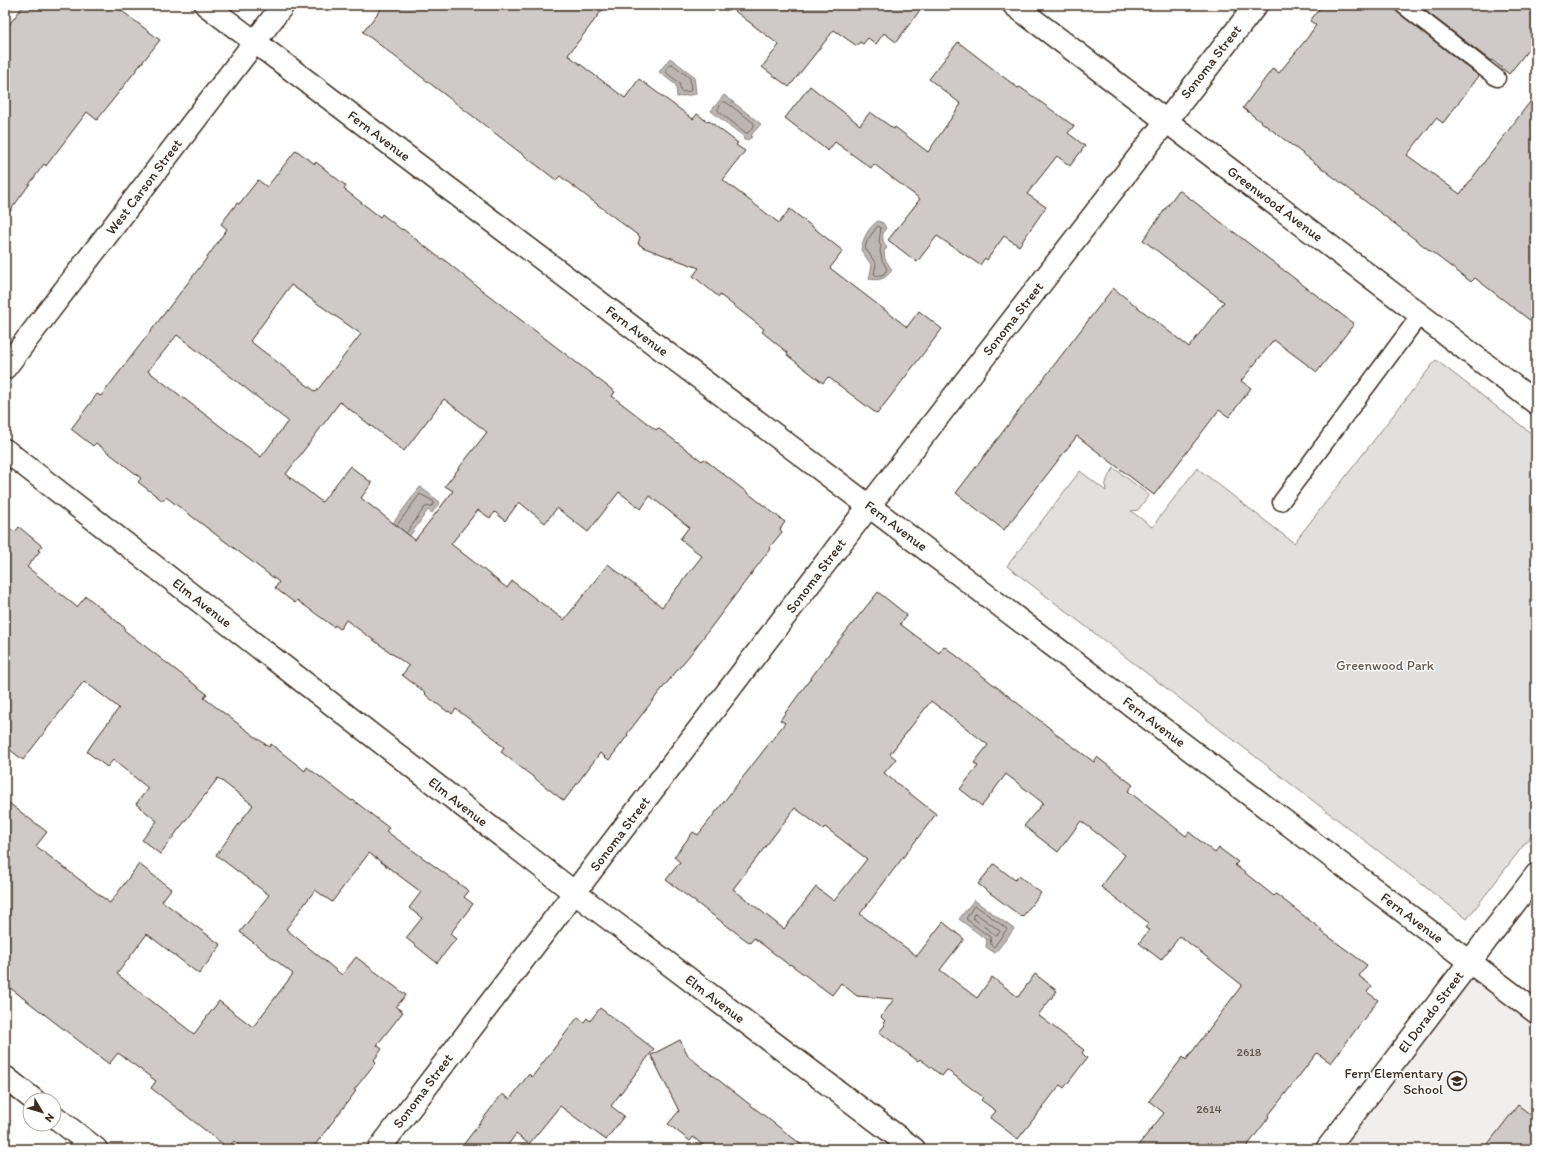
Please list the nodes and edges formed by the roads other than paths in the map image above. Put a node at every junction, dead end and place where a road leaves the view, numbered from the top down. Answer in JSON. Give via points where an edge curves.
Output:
{"nodes":[{"id":1,"x":206,"y":5,"type":"edge"},
{"id":2,"x":283,"y":5,"type":"edge"},
{"id":3,"x":1014,"y":5,"type":"edge"},
{"id":4,"x":1256,"y":5,"type":"edge"},
{"id":5,"x":1403,"y":5,"type":"edge"},
{"id":6,"x":254,"y":43,"type":"junction"},
{"id":7,"x":1497,"y":78,"type":"dead end"},
{"id":8,"x":1166,"y":121,"type":"junction"},
{"id":9,"x":1420,"y":315,"type":"junction"},
{"id":10,"x":5,"y":368,"type":"edge"},
{"id":11,"x":1536,"y":403,"type":"edge"},
{"id":12,"x":5,"y":450,"type":"edge"},
{"id":13,"x":1281,"y":502,"type":"dead end"},
{"id":14,"x":869,"y":506,"type":"junction"},
{"id":15,"x":1536,"y":875,"type":"edge"},
{"id":16,"x":575,"y":893,"type":"junction"},
{"id":17,"x":1469,"y":961,"type":"junction"},
{"id":18,"x":1536,"y":1012,"type":"edge"},
{"id":19,"x":5,"y":1077,"type":"edge"},
{"id":20,"x":24,"y":1092,"type":"edge"},
{"id":21,"x":62,"y":1122,"type":"edge"},
{"id":22,"x":96,"y":1149,"type":"edge"},
{"id":23,"x":379,"y":1149,"type":"edge"},
{"id":24,"x":914,"y":1149,"type":"edge"},
{"id":25,"x":1327,"y":1149,"type":"edge"}],
"edges":[{"from":1,"to":6,"type":"street","name":"Fern Avenue"},
{"from":2,"to":6,"type":"street","name":"West Carson Street"},
{"from":3,"to":8,"type":"street","name":"Greenwood Avenue"},
{"from":4,"to":8,"type":"street","name":"Sonoma Street"},
{"from":5,"to":7,"type":"lane"},
{"from":6,"to":10,"type":"street","name":"West Carson Street"},
{"from":6,"to":14,"type":"street","name":"Fern Avenue"},
{"from":8,"to":9,"type":"street","name":"Greenwood Avenue"},
{"from":8,"to":14,"type":"street","name":"Sonoma Street"},
{"from":9,"to":11,"type":"street","name":"Greenwood Avenue"},
{"from":9,"to":13,"type":"lane"},
{"from":12,"to":16,"type":"street","name":"Elm Avenue"},
{"from":14,"to":16,"type":"street","name":"Sonoma Street"},
{"from":14,"to":17,"type":"street","name":"Fern Avenue"},
{"from":15,"to":17,"type":"street","name":"El Dorado Street"},
{"from":16,"to":23,"type":"street","name":"Sonoma Street"},
{"from":16,"to":24,"type":"street","name":"Elm Avenue"},
{"from":17,"to":18,"type":"street","name":"Fern Avenue"},
{"from":17,"to":25,"type":"street","name":"El Dorado Street"},
{"from":19,"to":20,"type":"street"},
{"from":21,"to":22,"type":"street"}]}
